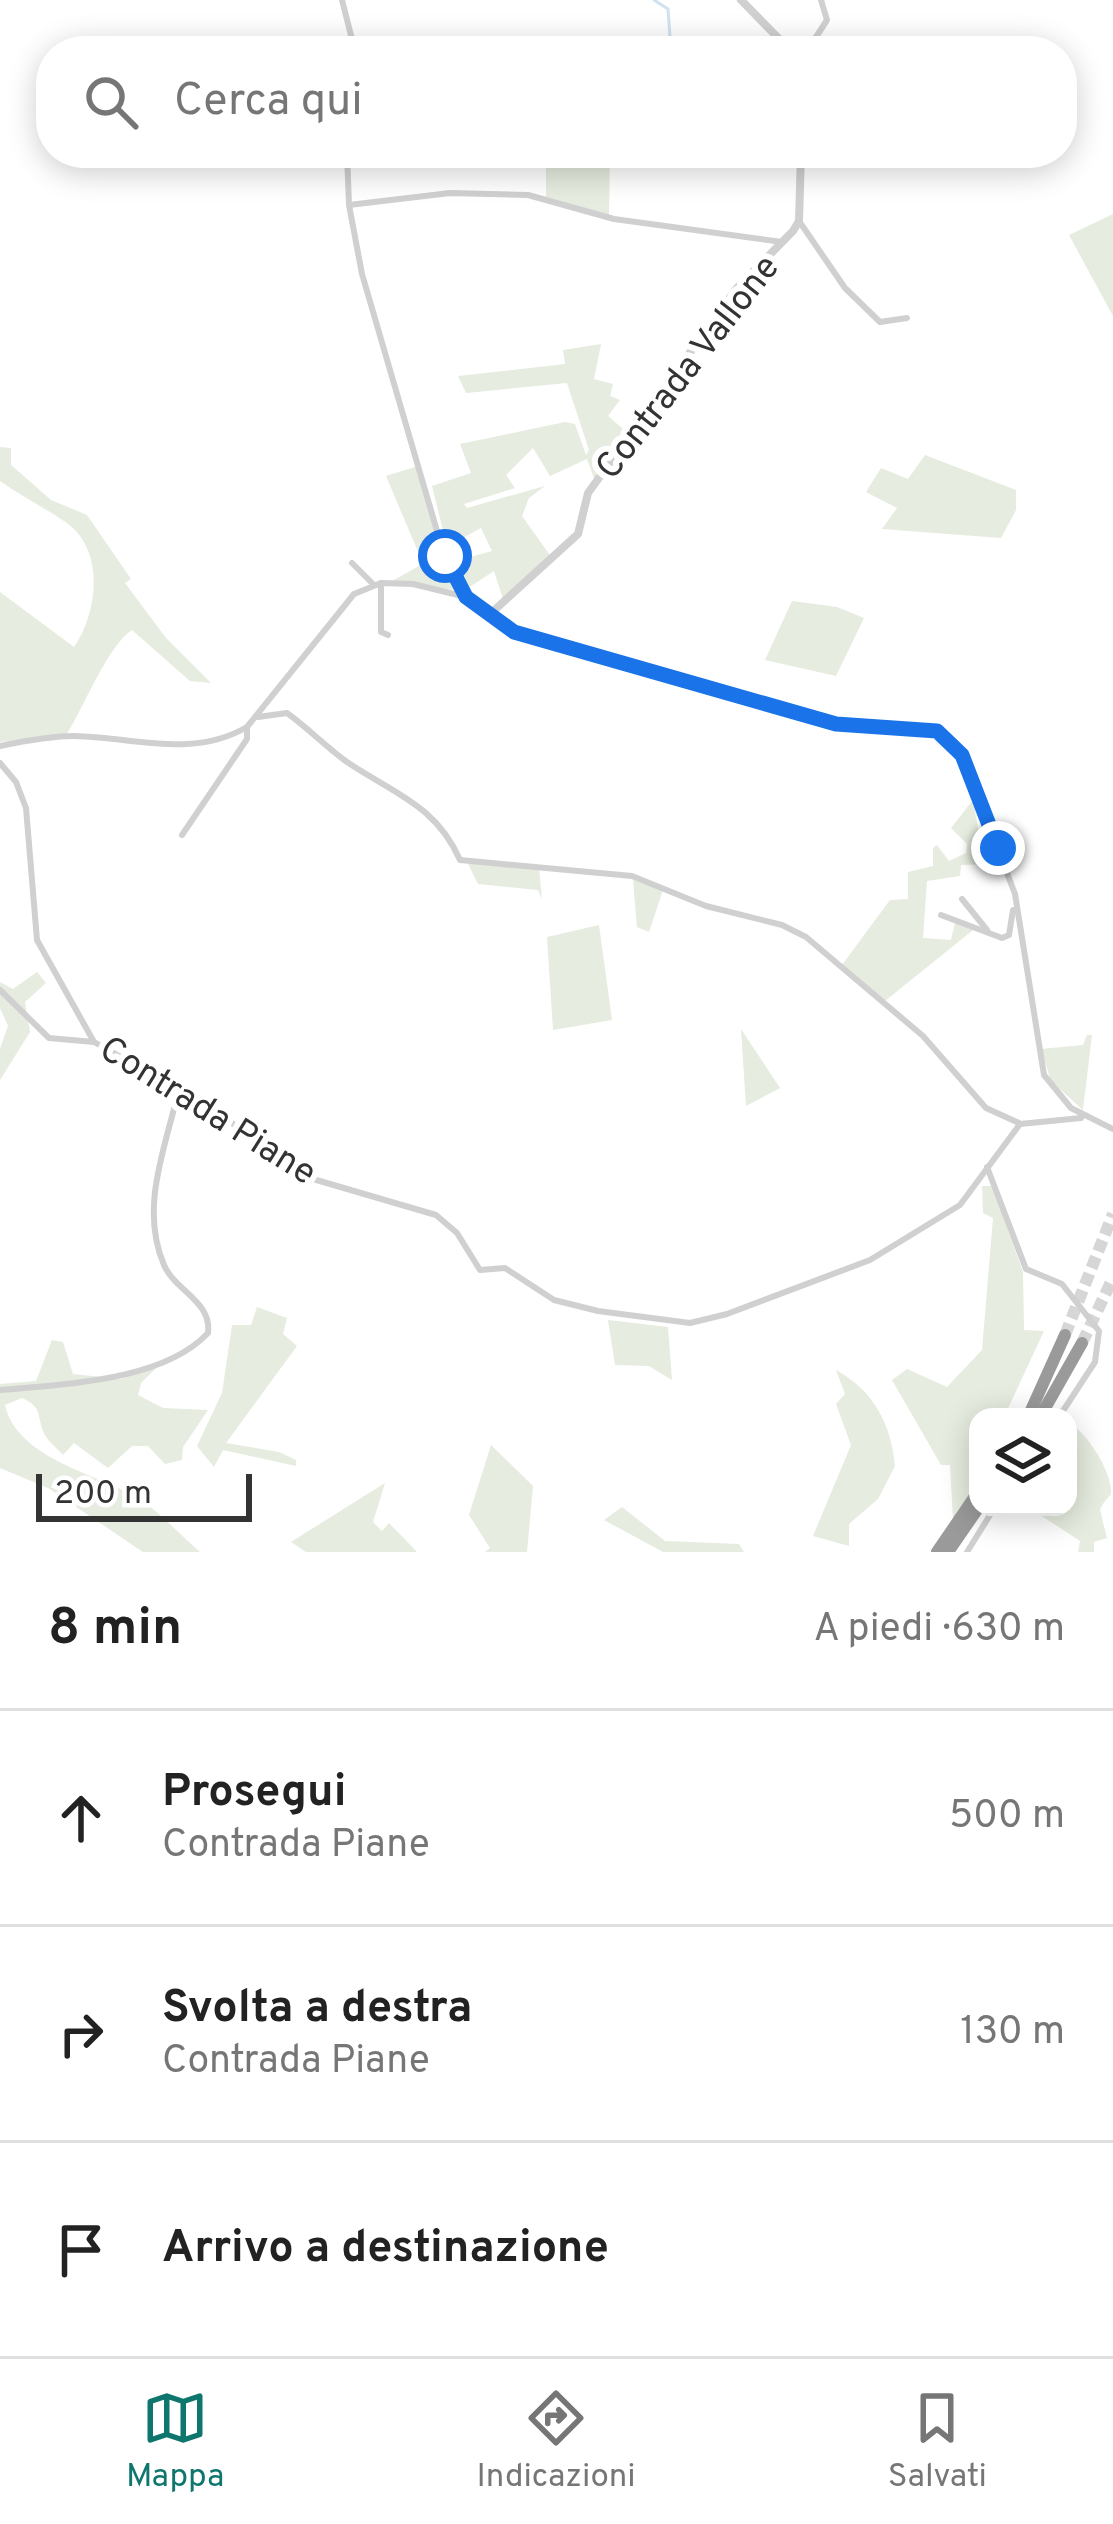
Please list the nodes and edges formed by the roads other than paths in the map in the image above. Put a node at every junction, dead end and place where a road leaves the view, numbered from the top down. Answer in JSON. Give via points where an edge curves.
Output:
{"nodes":[{"id":1,"x":342,"y":0,"type":"edge"},
{"id":2,"x":741,"y":0,"type":"edge"},
{"id":3,"x":821,"y":0,"type":"edge"},
{"id":4,"x":351,"y":36,"type":"edge"},
{"id":5,"x":776,"y":36,"type":"edge"},
{"id":6,"x":817,"y":36,"type":"edge"},
{"id":7,"x":348,"y":168,"type":"edge"},
{"id":8,"x":801,"y":168,"type":"edge"},
{"id":9,"x":349,"y":205,"type":"junction"},
{"id":10,"x":799,"y":221,"type":"junction"},
{"id":11,"x":782,"y":242,"type":"junction"},
{"id":12,"x":907,"y":319,"type":"dead end"},
{"id":13,"x":352,"y":562,"type":"dead end"},
{"id":14,"x":377,"y":584,"type":"junction"},
{"id":15,"x":466,"y":597,"type":"junction"},
{"id":16,"x":489,"y":615,"type":"junction"},
{"id":17,"x":388,"y":635,"type":"dead end"},
{"id":18,"x":254,"y":718,"type":"junction"},
{"id":19,"x":247,"y":727,"type":"junction"},
{"id":20,"x":0,"y":746,"type":"edge"},
{"id":21,"x":0,"y":763,"type":"edge"},
{"id":22,"x":182,"y":835,"type":"dead end"},
{"id":23,"x":1015,"y":894,"type":"junction"},
{"id":24,"x":962,"y":899,"type":"dead end"},
{"id":25,"x":941,"y":915,"type":"dead end"},
{"id":26,"x":988,"y":933,"type":"junction"},
{"id":27,"x":0,"y":989,"type":"edge"},
{"id":28,"x":94,"y":1042,"type":"junction"},
{"id":29,"x":179,"y":1089,"type":"junction"},
{"id":30,"x":1088,"y":1118,"type":"junction"},
{"id":31,"x":1020,"y":1124,"type":"junction"},
{"id":32,"x":1113,"y":1129,"type":"edge"},
{"id":33,"x":987,"y":1167,"type":"junction"},
{"id":34,"x":1065,"y":1335,"type":"tunnel mouth"},
{"id":35,"x":1082,"y":1343,"type":"tunnel mouth"},
{"id":36,"x":0,"y":1390,"type":"edge"},
{"id":37,"x":1032,"y":1408,"type":"edge"},
{"id":38,"x":1045,"y":1408,"type":"edge"},
{"id":39,"x":1065,"y":1408,"type":"edge"},
{"id":40,"x":969,"y":1505,"type":"edge"},
{"id":41,"x":973,"y":1516,"type":"edge"},
{"id":42,"x":989,"y":1516,"type":"edge"},
{"id":43,"x":937,"y":1552,"type":"edge"},
{"id":44,"x":948,"y":1552,"type":"edge"},
{"id":45,"x":967,"y":1552,"type":"edge"}],
"edges":[{"from":1,"to":4,"type":"street"},
{"from":2,"to":5,"type":"street"},
{"from":3,"to":6,"type":"street","via":[[827,20]]},
{"from":7,"to":9,"type":"street"},
{"from":8,"to":10,"type":"street","name":"Contrada Vallone"},
{"from":9,"to":11,"type":"street","via":[[451,193],[528,195],[614,219]]},
{"from":9,"to":15,"type":"street","via":[[402,414],[445,556]]},
{"from":10,"to":11,"type":"street","name":"Contrada Vallone"},
{"from":10,"to":12,"type":"street","via":[[845,288],[880,322]]},
{"from":11,"to":16,"type":"street","name":"Contrada Vallone","via":[[736,289],[588,493],[578,535]]},
{"from":13,"to":14,"type":"street"},
{"from":14,"to":15,"type":"street"},
{"from":14,"to":17,"type":"street","via":[[381,632]]},
{"from":14,"to":18,"type":"street","via":[[354,594]]},
{"from":15,"to":16,"type":"street"},
{"from":16,"to":23,"type":"street","via":[[514,632],[836,724],[937,731],[962,755]]},
{"from":18,"to":19,"type":"street"},
{"from":18,"to":31,"type":"street","via":[[287,713],[352,765],[408,795],[437,819],[460,860],[632,876],[806,937],[922,1036],[986,1108]]},
{"from":19,"to":20,"type":"street","via":[[196,745],[76,736]]},
{"from":19,"to":22,"type":"street","via":[[247,739]]},
{"from":21,"to":28,"type":"street","name":"Contrada Piane","via":[[26,808],[37,940]]},
{"from":23,"to":26,"type":"street","via":[[1009,935]]},
{"from":23,"to":30,"type":"street","via":[[1039,1062],[1059,1098]]},
{"from":24,"to":26,"type":"street"},
{"from":25,"to":26,"type":"street"},
{"from":27,"to":28,"type":"street","via":[[49,1038]]},
{"from":28,"to":29,"type":"street","name":"Contrada Piane"},
{"from":29,"to":33,"type":"street","name":"Contrada Piane","via":[[314,1179],[436,1215],[480,1270],[506,1268],[554,1300],[665,1322],[729,1314],[870,1260],[960,1205]]},
{"from":29,"to":36,"type":"street","via":[[159,1160],[156,1234],[166,1271],[204,1310],[208,1333],[106,1380]]},
{"from":30,"to":31,"type":"street"},
{"from":30,"to":32,"type":"street"},
{"from":31,"to":33,"type":"street","name":"Contrada Piane"},
{"from":33,"to":39,"type":"street","via":[[1026,1269],[1062,1284],[1100,1330],[1095,1362]]},
{"from":34,"to":37,"type":"highway"},
{"from":35,"to":38,"type":"highway"},
{"from":40,"to":43,"type":"highway"},
{"from":41,"to":44,"type":"highway"},
{"from":42,"to":45,"type":"street"}]}
